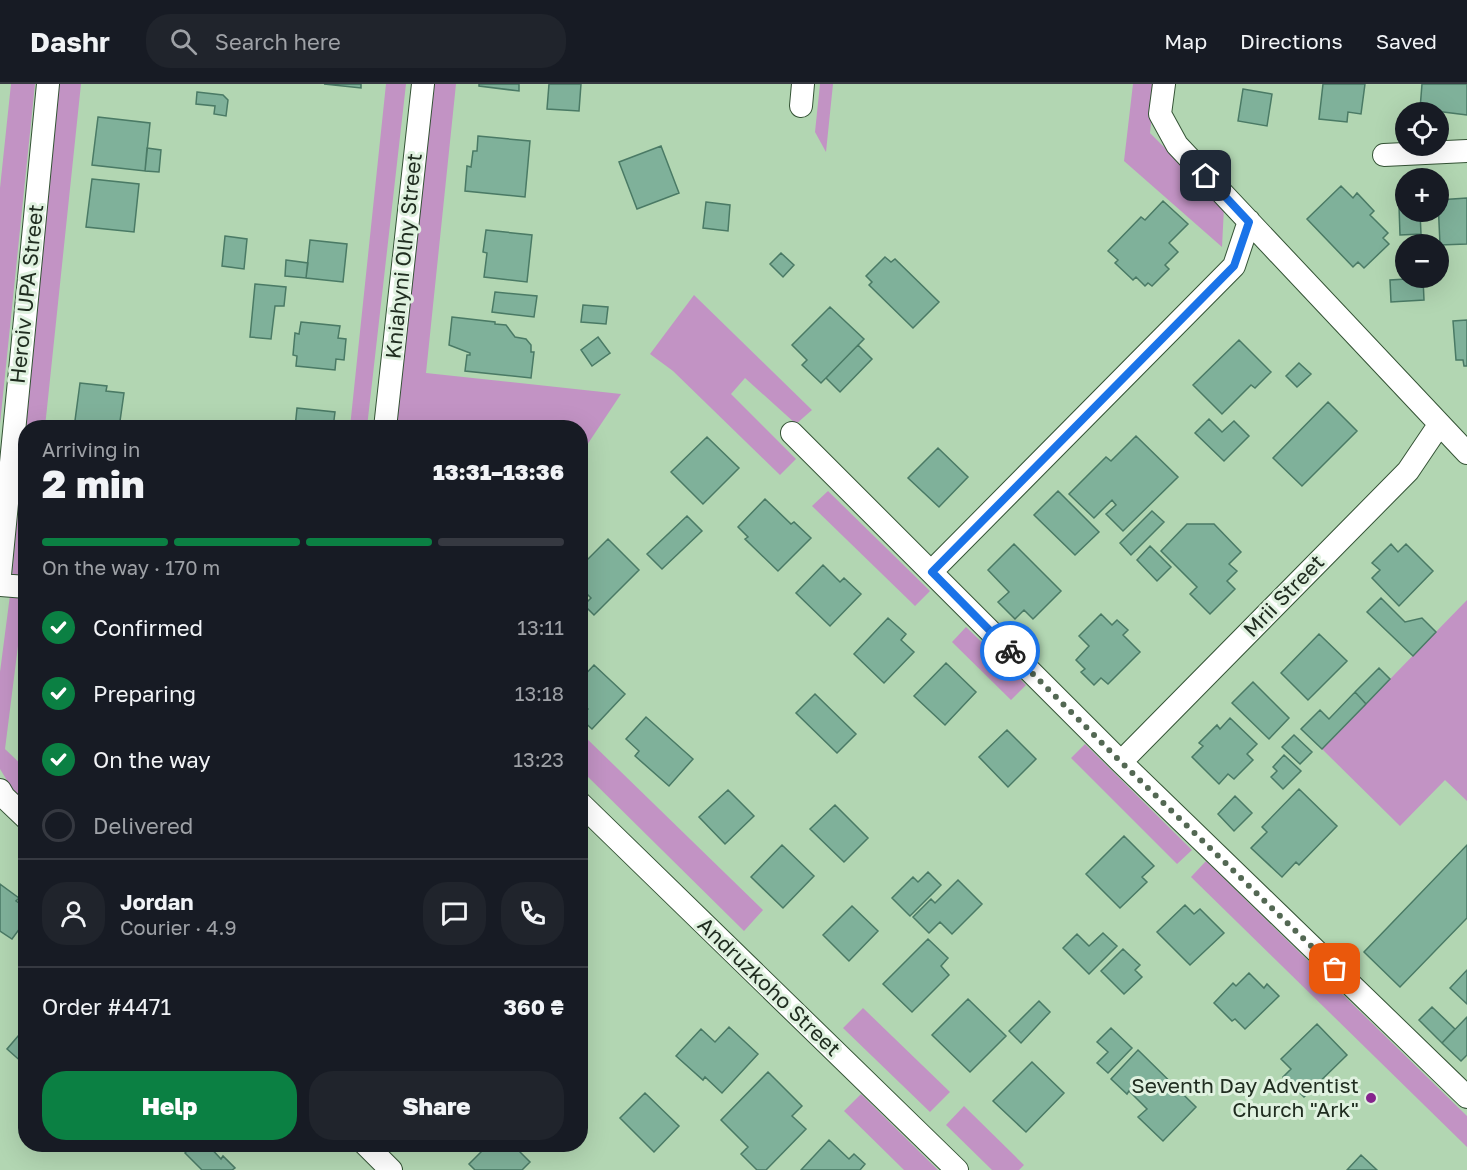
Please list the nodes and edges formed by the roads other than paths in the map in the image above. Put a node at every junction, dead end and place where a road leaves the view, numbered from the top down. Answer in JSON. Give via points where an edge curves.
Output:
{"nodes":[{"id":1,"x":48,"y":84,"type":"edge"},
{"id":2,"x":423,"y":84,"type":"edge"},
{"id":3,"x":1164,"y":84,"type":"edge"},
{"id":4,"x":1467,"y":151,"type":"edge"},
{"id":5,"x":1384,"y":155,"type":"dead end"},
{"id":6,"x":1249,"y":222,"type":"junction"},
{"id":7,"x":386,"y":420,"type":"edge"},
{"id":8,"x":1439,"y":425,"type":"junction"},
{"id":9,"x":792,"y":433,"type":"dead end"},
{"id":10,"x":1467,"y":453,"type":"edge"},
{"id":11,"x":932,"y":572,"type":"junction"},
{"id":12,"x":0,"y":575,"type":"edge"},
{"id":13,"x":0,"y":585,"type":"edge"},
{"id":14,"x":18,"y":586,"type":"edge"},
{"id":15,"x":1121,"y":762,"type":"junction"},
{"id":16,"x":0,"y":790,"type":"edge"},
{"id":17,"x":18,"y":810,"type":"edge"},
{"id":18,"x":588,"y":811,"type":"edge"},
{"id":19,"x":1467,"y":1097,"type":"edge"},
{"id":20,"x":373,"y":1152,"type":"edge"},
{"id":21,"x":391,"y":1170,"type":"edge"},
{"id":22,"x":957,"y":1170,"type":"edge"}],
"edges":[{"from":1,"to":12,"type":"street","name":"Heroiv UPA Street"},
{"from":2,"to":7,"type":"street","name":"Kniahyni Olhy Street"},
{"from":3,"to":6,"type":"street","via":[[1160,114],[1177,145]]},
{"from":4,"to":5,"type":"street"},
{"from":6,"to":8,"type":"street"},
{"from":6,"to":11,"type":"street","via":[[1234,266]]},
{"from":8,"to":10,"type":"street"},
{"from":8,"to":15,"type":"street","name":"Mrii Street","via":[[1407,471]]},
{"from":9,"to":11,"type":"street"},
{"from":11,"to":15,"type":"street"},
{"from":13,"to":14,"type":"street"},
{"from":15,"to":19,"type":"street"},
{"from":16,"to":17,"type":"street"},
{"from":18,"to":22,"type":"street","name":"Andruzkoho Street"},
{"from":20,"to":21,"type":"street"}]}
